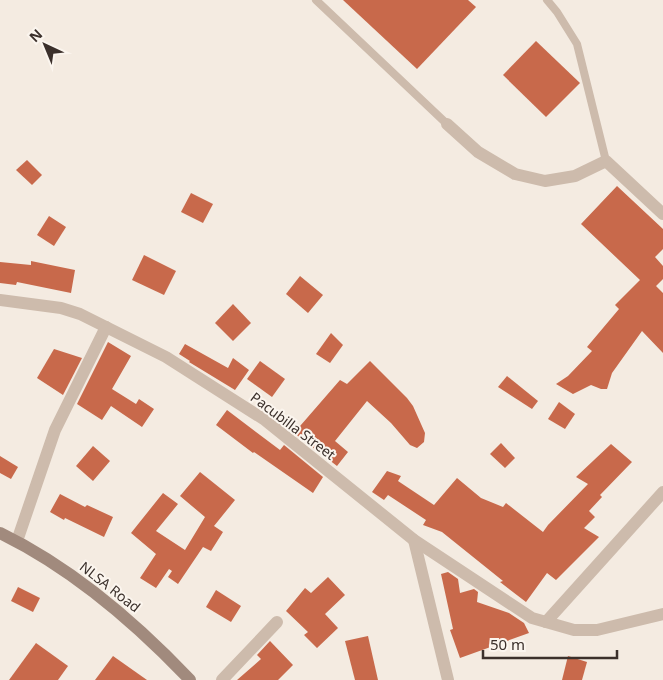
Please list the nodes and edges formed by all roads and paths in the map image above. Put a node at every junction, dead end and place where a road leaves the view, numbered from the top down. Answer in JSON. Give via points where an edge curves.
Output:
{"nodes":[{"id":1,"x":316,"y":0,"type":"edge"},
{"id":2,"x":547,"y":0,"type":"edge"},
{"id":3,"x":447,"y":124,"type":"joint"},
{"id":4,"x":606,"y":161,"type":"junction"},
{"id":5,"x":663,"y":214,"type":"edge"},
{"id":6,"x":0,"y":300,"type":"edge"},
{"id":7,"x":106,"y":327,"type":"junction"},
{"id":8,"x":663,"y":492,"type":"edge"},
{"id":9,"x":0,"y":532,"type":"edge"},
{"id":10,"x":414,"y":540,"type":"junction"},
{"id":11,"x":17,"y":541,"type":"junction"},
{"id":12,"x":663,"y":614,"type":"edge"},
{"id":13,"x":276,"y":622,"type":"dead end"},
{"id":14,"x":546,"y":622,"type":"junction"},
{"id":15,"x":190,"y":680,"type":"edge"},
{"id":16,"x":222,"y":680,"type":"edge"},
{"id":17,"x":448,"y":680,"type":"edge"}],
"edges":[{"from":1,"to":3,"type":"lane"},
{"from":2,"to":4,"type":"lane","via":[[577,44]]},
{"from":3,"to":4,"type":"street","via":[[478,152],[515,174],[545,181],[574,176]]},
{"from":4,"to":5,"type":"street"},
{"from":6,"to":7,"type":"street","name":"Pacubilla Street","via":[[61,308]]},
{"from":7,"to":10,"type":"street","name":"Pacubilla Street","via":[[166,357],[265,420]]},
{"from":7,"to":11,"type":"street","via":[[55,430]]},
{"from":8,"to":14,"type":"street"},
{"from":9,"to":11,"type":"main road","name":"NLSA Road"},
{"from":10,"to":14,"type":"street","name":"Pacubilla Street","via":[[507,603],[532,618]]},
{"from":10,"to":17,"type":"street"},
{"from":11,"to":15,"type":"main road","name":"NLSA Road","via":[[60,568],[122,616],[162,650]]},
{"from":12,"to":14,"type":"street","name":"Pacubilla Street","via":[[597,630],[574,630]]},
{"from":13,"to":16,"type":"street"}]}
